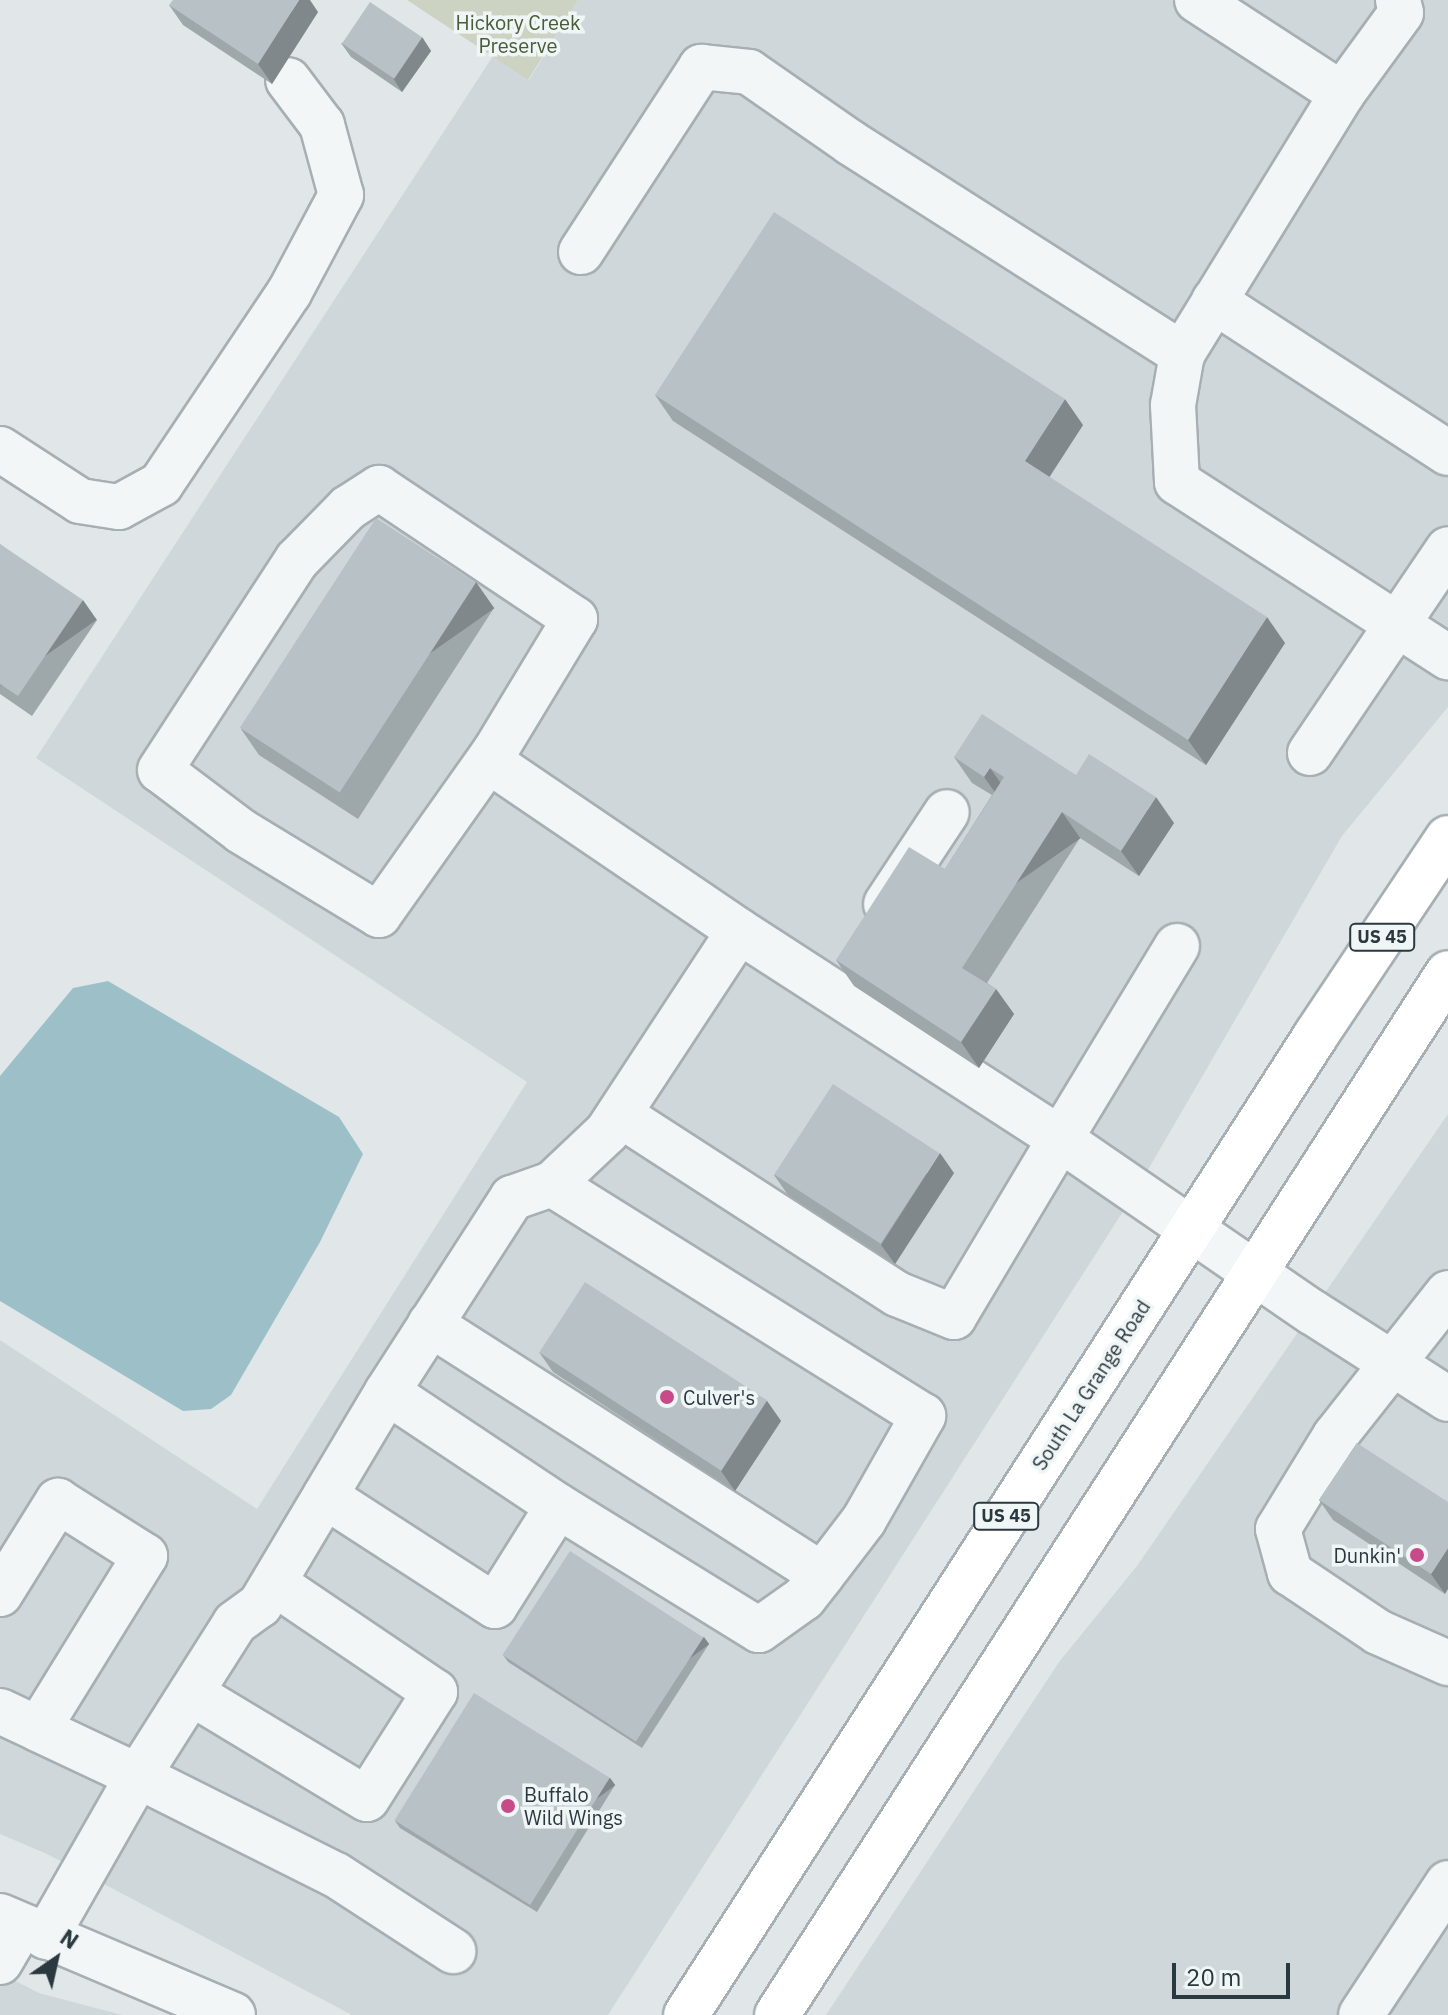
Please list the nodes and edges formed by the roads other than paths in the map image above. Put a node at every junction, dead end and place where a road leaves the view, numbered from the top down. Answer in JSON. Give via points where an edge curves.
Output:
{"nodes":[{"id":1,"x":1197,"y":0,"type":"edge"},
{"id":2,"x":1398,"y":0,"type":"edge"},
{"id":3,"x":288,"y":80,"type":"dead end"},
{"id":4,"x":1342,"y":94,"type":"junction"},
{"id":5,"x":581,"y":252,"type":"dead end"},
{"id":6,"x":1214,"y":301,"type":"junction"},
{"id":7,"x":1182,"y":354,"type":"junction"},
{"id":8,"x":0,"y":449,"type":"edge"},
{"id":9,"x":1448,"y":453,"type":"edge"},
{"id":10,"x":1448,"y":549,"type":"edge"},
{"id":11,"x":1399,"y":625,"type":"junction"},
{"id":12,"x":1448,"y":657,"type":"edge"},
{"id":13,"x":495,"y":751,"type":"junction"},
{"id":14,"x":1310,"y":753,"type":"dead end"},
{"id":15,"x":947,"y":812,"type":"dead end"},
{"id":16,"x":1448,"y":838,"type":"edge"},
{"id":17,"x":739,"y":931,"type":"junction"},
{"id":18,"x":1177,"y":946,"type":"dead end"},
{"id":19,"x":1448,"y":973,"type":"edge"},
{"id":20,"x":830,"y":989,"type":"junction"},
{"id":21,"x":619,"y":1114,"type":"junction"},
{"id":22,"x":1060,"y":1139,"type":"junction"},
{"id":23,"x":552,"y":1184,"type":"junction"},
{"id":24,"x":1191,"y":1229,"type":"junction"},
{"id":25,"x":1254,"y":1272,"type":"junction"},
{"id":26,"x":1448,"y":1292,"type":"edge"},
{"id":27,"x":430,"y":1324,"type":"junction"},
{"id":28,"x":1391,"y":1363,"type":"junction"},
{"id":29,"x":387,"y":1392,"type":"junction"},
{"id":30,"x":1448,"y":1399,"type":"edge"},
{"id":31,"x":325,"y":1496,"type":"junction"},
{"id":32,"x":558,"y":1506,"type":"junction"},
{"id":33,"x":822,"y":1575,"type":"junction"},
{"id":34,"x":274,"y":1583,"type":"junction"},
{"id":35,"x":0,"y":1594,"type":"edge"},
{"id":36,"x":1448,"y":1663,"type":"edge"},
{"id":37,"x":191,"y":1693,"type":"junction"},
{"id":38,"x":19,"y":1720,"type":"edge"},
{"id":39,"x":138,"y":1776,"type":"junction"},
{"id":40,"x":1448,"y":1883,"type":"edge"},
{"id":41,"x":17,"y":1936,"type":"edge"},
{"id":42,"x":453,"y":1951,"type":"dead end"},
{"id":43,"x":233,"y":2015,"type":"edge"},
{"id":44,"x":686,"y":2015,"type":"edge"},
{"id":45,"x":777,"y":2015,"type":"edge"},
{"id":46,"x":1361,"y":2015,"type":"edge"}],
"edges":[{"from":1,"to":4,"type":"street"},
{"from":2,"to":4,"type":"street","via":[[1401,13]]},
{"from":3,"to":8,"type":"street","via":[[322,125],[341,195],[289,293],[161,484],[119,507],[80,501]]},
{"from":4,"to":6,"type":"street"},
{"from":5,"to":7,"type":"street","via":[[701,67],[749,72]]},
{"from":6,"to":7,"type":"street"},
{"from":6,"to":9,"type":"street"},
{"from":7,"to":11,"type":"street","via":[[1173,405],[1177,482]]},
{"from":10,"to":11,"type":"street"},
{"from":11,"to":12,"type":"street"},
{"from":11,"to":14,"type":"street"},
{"from":13,"to":13,"type":"street","via":[[575,619],[379,488],[348,508],[297,560],[160,770],[241,831],[379,915]]},
{"from":13,"to":17,"type":"street","via":[[489,761]]},
{"from":15,"to":20,"type":"street"},
{"from":16,"to":24,"type":"main road","name":"South La Grange Road","number":"US 45"},
{"from":17,"to":20,"type":"street"},
{"from":17,"to":21,"type":"street"},
{"from":18,"to":22,"type":"street"},
{"from":19,"to":25,"type":"main road"},
{"from":20,"to":22,"type":"street"},
{"from":21,"to":22,"type":"street","via":[[897,1294],[954,1317]]},
{"from":21,"to":23,"type":"street"},
{"from":22,"to":24,"type":"street"},
{"from":23,"to":27,"type":"street","via":[[512,1198]]},
{"from":23,"to":33,"type":"street","via":[[923,1416],[864,1520]]},
{"from":24,"to":25,"type":"street"},
{"from":24,"to":44,"type":"main road","name":"South La Grange Road","number":"US 45"},
{"from":25,"to":28,"type":"street"},
{"from":25,"to":45,"type":"main road"},
{"from":26,"to":28,"type":"street"},
{"from":27,"to":29,"type":"street"},
{"from":27,"to":33,"type":"street"},
{"from":28,"to":30,"type":"street"},
{"from":28,"to":36,"type":"street","via":[[1335,1436],[1278,1529],[1290,1573],[1378,1632]]},
{"from":29,"to":31,"type":"street"},
{"from":29,"to":32,"type":"street"},
{"from":31,"to":32,"type":"street","via":[[495,1606]]},
{"from":31,"to":34,"type":"street"},
{"from":32,"to":33,"type":"street","via":[[759,1630],[804,1598]]},
{"from":34,"to":37,"type":"street","via":[[260,1605],[235,1623]]},
{"from":34,"to":37,"type":"street","via":[[435,1692],[367,1799]]},
{"from":35,"to":38,"type":"street","via":[[58,1501],[145,1556]]},
{"from":37,"to":39,"type":"street"},
{"from":38,"to":39,"type":"street"},
{"from":39,"to":41,"type":"street"},
{"from":39,"to":42,"type":"street","via":[[336,1875]]},
{"from":40,"to":46,"type":"street"},
{"from":41,"to":43,"type":"street"}]}
